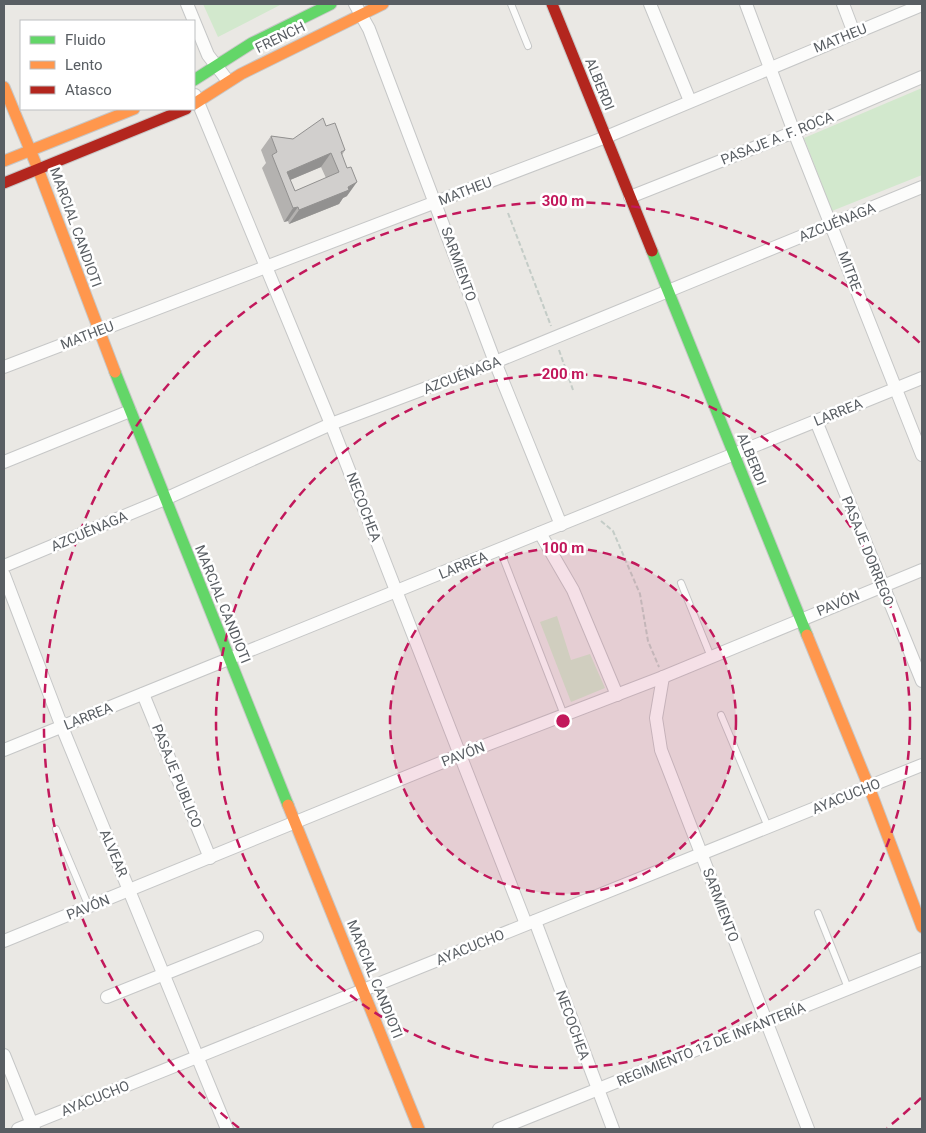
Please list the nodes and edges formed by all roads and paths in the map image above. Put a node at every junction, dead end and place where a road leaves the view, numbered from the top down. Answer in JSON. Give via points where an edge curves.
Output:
{"nodes":[{"id":1,"x":187,"y":4,"type":"edge"},
{"id":2,"x":331,"y":4,"type":"edge"},
{"id":3,"x":383,"y":4,"type":"edge"},
{"id":4,"x":512,"y":4,"type":"edge"},
{"id":5,"x":552,"y":4,"type":"edge"},
{"id":6,"x":650,"y":4,"type":"edge"},
{"id":7,"x":746,"y":4,"type":"edge"},
{"id":8,"x":843,"y":4,"type":"edge"},
{"id":9,"x":922,"y":5,"type":"edge"},
{"id":10,"x":358,"y":9,"type":"edge"},
{"id":11,"x":194,"y":20,"type":"edge"},
{"id":12,"x":195,"y":23,"type":"edge"},
{"id":13,"x":854,"y":33,"type":"junction"},
{"id":14,"x":528,"y":46,"type":"dead end"},
{"id":15,"x":771,"y":66,"type":"junction"},
{"id":16,"x":216,"y":67,"type":"junction"},
{"id":17,"x":922,"y":76,"type":"edge"},
{"id":18,"x":195,"y":79,"type":"edge"},
{"id":19,"x":228,"y":81,"type":"junction"},
{"id":20,"x":4,"y":87,"type":"edge"},
{"id":21,"x":195,"y":100,"type":"edge"},
{"id":22,"x":690,"y":101,"type":"junction"},
{"id":23,"x":132,"y":110,"type":"edge"},
{"id":24,"x":184,"y":110,"type":"edge"},
{"id":25,"x":794,"y":132,"type":"junction"},
{"id":26,"x":606,"y":137,"type":"junction"},
{"id":27,"x":30,"y":151,"type":"junction"},
{"id":28,"x":4,"y":161,"type":"edge"},
{"id":29,"x":38,"y":169,"type":"junction"},
{"id":30,"x":4,"y":183,"type":"edge"},
{"id":31,"x":922,"y":187,"type":"edge"},
{"id":32,"x":630,"y":197,"type":"junction"},
{"id":33,"x":436,"y":202,"type":"junction"},
{"id":34,"x":508,"y":212,"type":"dead end"},
{"id":35,"x":832,"y":223,"type":"junction"},
{"id":36,"x":268,"y":267,"type":"junction"},
{"id":37,"x":669,"y":292,"type":"junction"},
{"id":38,"x":98,"y":331,"type":"junction"},
{"id":39,"x":555,"y":338,"type":"junction"},
{"id":40,"x":495,"y":362,"type":"junction"},
{"id":41,"x":4,"y":367,"type":"edge"},
{"id":42,"x":922,"y":378,"type":"edge"},
{"id":43,"x":896,"y":388,"type":"junction"},
{"id":44,"x":573,"y":390,"type":"dead end"},
{"id":45,"x":130,"y":411,"type":"junction"},
{"id":46,"x":816,"y":421,"type":"junction"},
{"id":47,"x":332,"y":424,"type":"junction"},
{"id":48,"x":734,"y":454,"type":"junction"},
{"id":49,"x":922,"y":455,"type":"edge"},
{"id":50,"x":4,"y":462,"type":"edge"},
{"id":51,"x":165,"y":499,"type":"junction"},
{"id":52,"x":591,"y":512,"type":"junction"},
{"id":53,"x":562,"y":525,"type":"junction"},
{"id":54,"x":540,"y":533,"type":"junction"},
{"id":55,"x":500,"y":550,"type":"junction"},
{"id":56,"x":4,"y":566,"type":"edge"},
{"id":57,"x":922,"y":570,"type":"edge"},
{"id":58,"x":4,"y":576,"type":"edge"},
{"id":59,"x":681,"y":583,"type":"dead end"},
{"id":60,"x":882,"y":585,"type":"junction"},
{"id":61,"x":396,"y":591,"type":"junction"},
{"id":62,"x":801,"y":619,"type":"junction"},
{"id":63,"x":711,"y":657,"type":"junction"},
{"id":64,"x":229,"y":660,"type":"junction"},
{"id":65,"x":663,"y":677,"type":"junction"},
{"id":66,"x":922,"y":681,"type":"edge"},
{"id":67,"x":144,"y":694,"type":"junction"},
{"id":68,"x":617,"y":695,"type":"junction"},
{"id":69,"x":721,"y":714,"type":"dead end"},
{"id":70,"x":564,"y":715,"type":"junction"},
{"id":71,"x":62,"y":727,"type":"junction"},
{"id":72,"x":4,"y":750,"type":"edge"},
{"id":73,"x":460,"y":755,"type":"junction"},
{"id":74,"x":922,"y":765,"type":"edge"},
{"id":75,"x":869,"y":786,"type":"junction"},
{"id":76,"x":295,"y":822,"type":"junction"},
{"id":77,"x":768,"y":828,"type":"junction"},
{"id":78,"x":56,"y":829,"type":"dead end"},
{"id":79,"x":702,"y":855,"type":"junction"},
{"id":80,"x":210,"y":858,"type":"junction"},
{"id":81,"x":130,"y":891,"type":"junction"},
{"id":82,"x":89,"y":907,"type":"junction"},
{"id":83,"x":818,"y":913,"type":"dead end"},
{"id":84,"x":530,"y":922,"type":"junction"},
{"id":85,"x":922,"y":927,"type":"edge"},
{"id":86,"x":257,"y":937,"type":"dead end"},
{"id":87,"x":4,"y":941,"type":"edge"},
{"id":88,"x":922,"y":959,"type":"edge"},
{"id":89,"x":164,"y":974,"type":"junction"},
{"id":90,"x":848,"y":988,"type":"junction"},
{"id":91,"x":363,"y":990,"type":"junction"},
{"id":92,"x":108,"y":997,"type":"dead end"},
{"id":93,"x":766,"y":1022,"type":"junction"},
{"id":94,"x":4,"y":1055,"type":"edge"},
{"id":95,"x":198,"y":1056,"type":"junction"},
{"id":96,"x":597,"y":1091,"type":"junction"},
{"id":97,"x":33,"y":1127,"type":"edge"},
{"id":98,"x":18,"y":1129,"type":"edge"},
{"id":99,"x":227,"y":1129,"type":"edge"},
{"id":100,"x":419,"y":1129,"type":"edge"},
{"id":101,"x":499,"y":1129,"type":"edge"},
{"id":102,"x":613,"y":1129,"type":"edge"},
{"id":103,"x":808,"y":1129,"type":"edge"}],
"edges":[{"from":1,"to":11,"type":"street"},
{"from":2,"to":16,"type":"street","name":"FRENCH","via":[[252,43]]},
{"from":3,"to":10,"type":"street","name":"FRENCH"},
{"from":4,"to":14,"type":"lane"},
{"from":5,"to":26,"type":"street","name":"ALBERDI"},
{"from":6,"to":22,"type":"street"},
{"from":7,"to":15,"type":"street","name":"MITRE"},
{"from":8,"to":13,"type":"street"},
{"from":9,"to":13,"type":"street","name":"MATHEU"},
{"from":10,"to":19,"type":"street","name":"FRENCH"},
{"from":10,"to":33,"type":"street","name":"SARMIENTO","via":[[369,29]]},
{"from":12,"to":16,"type":"street"},
{"from":13,"to":15,"type":"street","name":"MATHEU"},
{"from":15,"to":22,"type":"street","name":"MATHEU"},
{"from":15,"to":25,"type":"street","name":"MITRE"},
{"from":16,"to":18,"type":"street","name":"FRENCH"},
{"from":16,"to":19,"type":"street"},
{"from":17,"to":25,"type":"street","name":"PASAJE A. F. ROCA"},
{"from":19,"to":21,"type":"street","name":"FRENCH"},
{"from":20,"to":27,"type":"street","name":"MARCIAL CANDIOTI"},
{"from":21,"to":36,"type":"street","name":"NECOCHEA"},
{"from":22,"to":26,"type":"street","name":"MATHEU"},
{"from":23,"to":27,"type":"street"},
{"from":24,"to":29,"type":"street"},
{"from":25,"to":32,"type":"street","name":"PASAJE A. F. ROCA"},
{"from":25,"to":35,"type":"street","name":"MITRE"},
{"from":26,"to":32,"type":"street","name":"ALBERDI"},
{"from":26,"to":33,"type":"street","name":"MATHEU"},
{"from":27,"to":28,"type":"street"},
{"from":27,"to":29,"type":"street","name":"MARCIAL CANDIOTI"},
{"from":29,"to":30,"type":"street"},
{"from":29,"to":38,"type":"street","name":"MARCIAL CANDIOTI"},
{"from":31,"to":35,"type":"street","name":"AZCUÉNAGA"},
{"from":32,"to":37,"type":"street","name":"ALBERDI"},
{"from":33,"to":36,"type":"street","name":"MATHEU"},
{"from":33,"to":40,"type":"street","name":"SARMIENTO"},
{"from":34,"to":39,"type":"path"},
{"from":35,"to":37,"type":"street","name":"AZCUÉNAGA"},
{"from":35,"to":43,"type":"street","name":"MITRE"},
{"from":36,"to":38,"type":"street","name":"MATHEU"},
{"from":36,"to":47,"type":"street","name":"NECOCHEA"},
{"from":37,"to":39,"type":"street","name":"AZCUÉNAGA"},
{"from":37,"to":48,"type":"street","name":"ALBERDI"},
{"from":38,"to":41,"type":"street","name":"MATHEU"},
{"from":38,"to":45,"type":"street","name":"MARCIAL CANDIOTI"},
{"from":39,"to":40,"type":"street","name":"AZCUÉNAGA"},
{"from":39,"to":44,"type":"path"},
{"from":40,"to":47,"type":"street","name":"AZCUÉNAGA"},
{"from":40,"to":53,"type":"street","name":"SARMIENTO"},
{"from":42,"to":43,"type":"street","name":"LARREA"},
{"from":43,"to":46,"type":"street","name":"LARREA"},
{"from":43,"to":49,"type":"street","name":"MITRE"},
{"from":45,"to":50,"type":"street"},
{"from":45,"to":51,"type":"street","name":"MARCIAL CANDIOTI"},
{"from":46,"to":48,"type":"street","name":"LARREA"},
{"from":46,"to":60,"type":"street","name":"PASAJE DORREGO"},
{"from":47,"to":51,"type":"street","name":"AZCUÉNAGA"},
{"from":47,"to":61,"type":"street","name":"NECOCHEA"},
{"from":48,"to":52,"type":"street","name":"LARREA"},
{"from":48,"to":62,"type":"street","name":"ALBERDI"},
{"from":51,"to":56,"type":"street","name":"AZCUÉNAGA"},
{"from":51,"to":64,"type":"street","name":"MARCIAL CANDIOTI"},
{"from":52,"to":53,"type":"street","name":"LARREA"},
{"from":52,"to":65,"type":"path","via":[[613,531],[640,594],[648,641]]},
{"from":53,"to":54,"type":"street","name":"LARREA"},
{"from":54,"to":55,"type":"street","name":"LARREA"},
{"from":54,"to":68,"type":"street","via":[[573,590]]},
{"from":55,"to":61,"type":"street","name":"LARREA"},
{"from":55,"to":70,"type":"lane"},
{"from":57,"to":60,"type":"street","name":"PAVÓN"},
{"from":58,"to":71,"type":"street","name":"ALVEAR"},
{"from":59,"to":63,"type":"lane"},
{"from":60,"to":62,"type":"street","name":"PAVÓN"},
{"from":60,"to":66,"type":"street","name":"PASAJE DORREGO"},
{"from":61,"to":64,"type":"street","name":"LARREA"},
{"from":61,"to":73,"type":"street","name":"NECOCHEA"},
{"from":62,"to":63,"type":"street","name":"PAVÓN"},
{"from":62,"to":75,"type":"street","name":"ALBERDI"},
{"from":63,"to":65,"type":"street","name":"PAVÓN"},
{"from":64,"to":67,"type":"street","name":"LARREA"},
{"from":64,"to":76,"type":"street","name":"MARCIAL CANDIOTI"},
{"from":65,"to":68,"type":"street","name":"PAVÓN"},
{"from":65,"to":79,"type":"street","name":"SARMIENTO","via":[[656,718],[657,735]]},
{"from":67,"to":71,"type":"street","name":"LARREA"},
{"from":67,"to":80,"type":"street","name":"PASAJE PUBLICO"},
{"from":68,"to":70,"type":"street","name":"PAVÓN"},
{"from":69,"to":77,"type":"lane"},
{"from":70,"to":73,"type":"street","name":"PAVÓN"},
{"from":71,"to":72,"type":"street","name":"LARREA"},
{"from":71,"to":81,"type":"street","name":"ALVEAR"},
{"from":73,"to":76,"type":"street","name":"PAVÓN"},
{"from":73,"to":84,"type":"street","name":"NECOCHEA"},
{"from":74,"to":75,"type":"street","name":"AYACUCHO"},
{"from":75,"to":77,"type":"street","name":"AYACUCHO"},
{"from":75,"to":85,"type":"street","name":"ALBERDI"},
{"from":76,"to":80,"type":"street","name":"PAVÓN"},
{"from":76,"to":91,"type":"street","name":"MARCIAL CANDIOTI"},
{"from":77,"to":79,"type":"street","name":"AYACUCHO"},
{"from":78,"to":82,"type":"lane"},
{"from":79,"to":84,"type":"street","name":"AYACUCHO"},
{"from":79,"to":93,"type":"street","name":"SARMIENTO"},
{"from":80,"to":81,"type":"street","name":"PAVÓN"},
{"from":81,"to":82,"type":"street","name":"PAVÓN"},
{"from":81,"to":89,"type":"street","name":"ALVEAR"},
{"from":82,"to":87,"type":"street","name":"PAVÓN"},
{"from":83,"to":90,"type":"lane"},
{"from":84,"to":91,"type":"street","name":"AYACUCHO"},
{"from":84,"to":96,"type":"street","name":"NECOCHEA"},
{"from":86,"to":89,"type":"street"},
{"from":88,"to":90,"type":"street","name":"REGIMIENTO 12 DE INFANTERÍA"},
{"from":89,"to":92,"type":"street"},
{"from":89,"to":95,"type":"street","name":"ALVEAR"},
{"from":90,"to":93,"type":"street","name":"REGIMIENTO 12 DE INFANTERÍA"},
{"from":91,"to":95,"type":"street","name":"AYACUCHO"},
{"from":91,"to":100,"type":"street","name":"MARCIAL CANDIOTI"},
{"from":93,"to":96,"type":"street","name":"REGIMIENTO 12 DE INFANTERÍA"},
{"from":93,"to":103,"type":"street","name":"SARMIENTO"},
{"from":94,"to":97,"type":"street"},
{"from":95,"to":97,"type":"street","name":"AYACUCHO"},
{"from":95,"to":99,"type":"street","name":"ALVEAR"},
{"from":96,"to":101,"type":"street","name":"REGIMIENTO 12 DE INFANTERÍA"},
{"from":96,"to":102,"type":"street","name":"NECOCHEA"},
{"from":97,"to":98,"type":"street","name":"AYACUCHO"}]}
